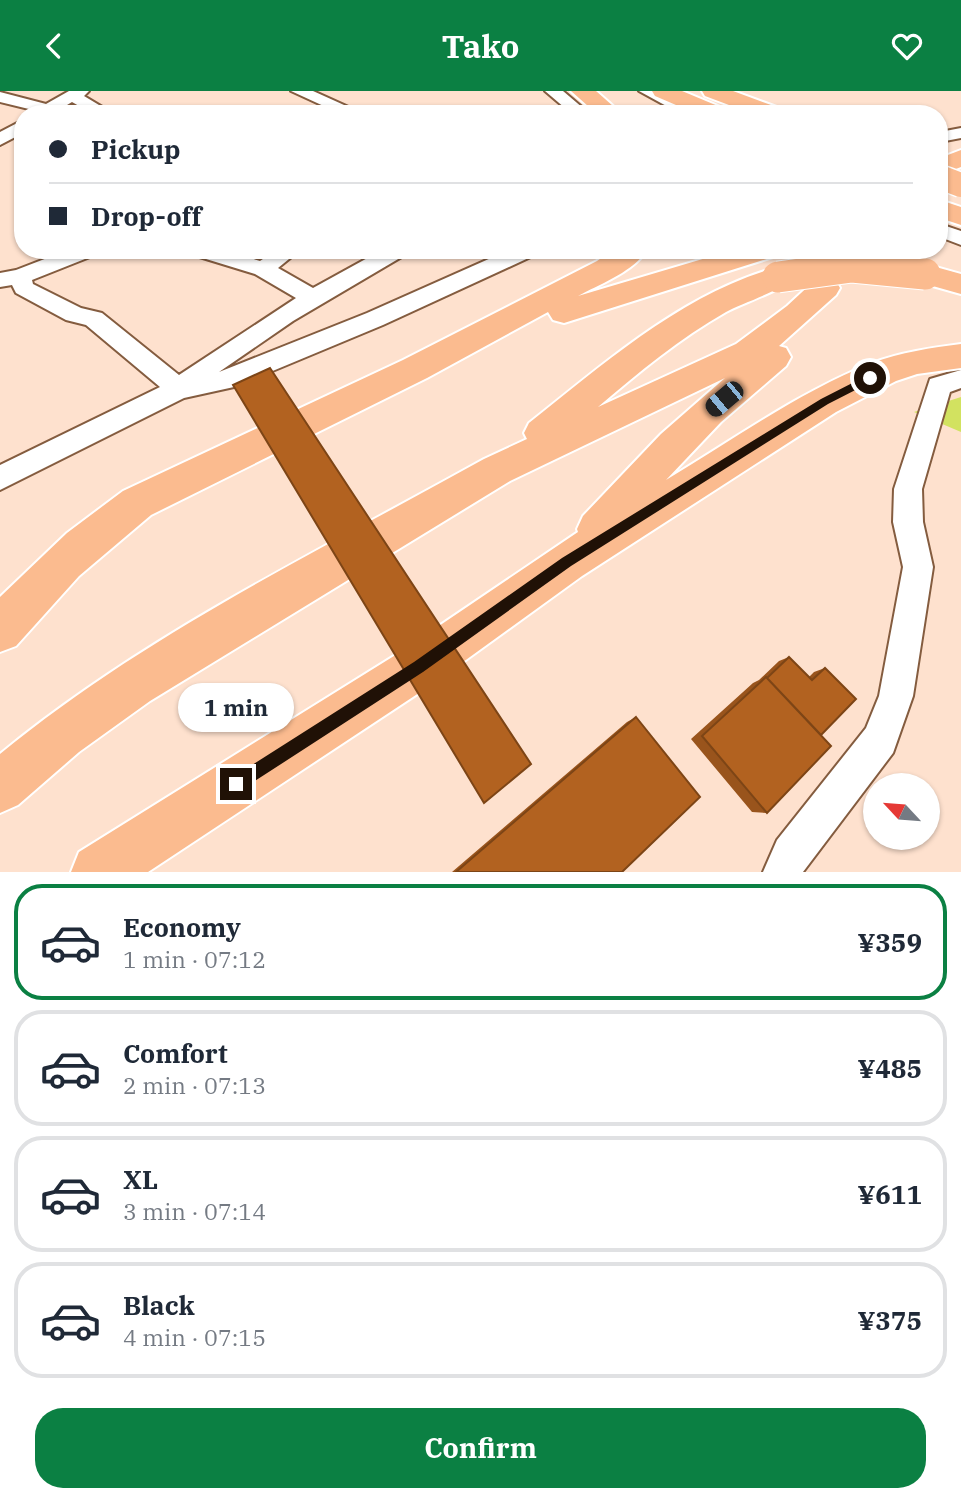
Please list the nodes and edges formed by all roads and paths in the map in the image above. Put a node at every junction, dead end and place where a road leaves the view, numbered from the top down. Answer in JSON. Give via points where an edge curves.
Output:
{"nodes":[{"id":1,"x":7,"y":91,"type":"edge"},
{"id":2,"x":299,"y":91,"type":"edge"},
{"id":3,"x":553,"y":91,"type":"edge"},
{"id":4,"x":582,"y":91,"type":"edge"},
{"id":5,"x":647,"y":91,"type":"edge"},
{"id":6,"x":663,"y":91,"type":"edge"},
{"id":7,"x":701,"y":91,"type":"edge"},
{"id":8,"x":713,"y":91,"type":"edge"},
{"id":9,"x":77,"y":93,"type":"edge"},
{"id":10,"x":0,"y":97,"type":"edge"},
{"id":11,"x":23,"y":105,"type":"edge"},
{"id":12,"x":56,"y":105,"type":"edge"},
{"id":13,"x":94,"y":105,"type":"edge"},
{"id":14,"x":334,"y":105,"type":"edge"},
{"id":15,"x":571,"y":105,"type":"edge"},
{"id":16,"x":600,"y":105,"type":"edge"},
{"id":17,"x":676,"y":105,"type":"edge"},
{"id":18,"x":696,"y":105,"type":"edge"},
{"id":19,"x":734,"y":105,"type":"edge"},
{"id":20,"x":750,"y":105,"type":"edge"},
{"id":21,"x":64,"y":259,"type":"edge"},
{"id":22,"x":232,"y":259,"type":"edge"},
{"id":23,"x":276,"y":259,"type":"edge"},
{"id":24,"x":383,"y":259,"type":"edge"},
{"id":25,"x":506,"y":259,"type":"edge"},
{"id":26,"x":620,"y":259,"type":"edge"},
{"id":27,"x":847,"y":259,"type":"edge"},
{"id":28,"x":772,"y":263,"type":"edge"},
{"id":29,"x":263,"y":268,"type":"junction"},
{"id":30,"x":10,"y":279,"type":"edge"},
{"id":31,"x":961,"y":284,"type":"edge"},
{"id":32,"x":825,"y":288,"type":"junction"},
{"id":33,"x":314,"y":299,"type":"junction"},
{"id":34,"x":961,"y":356,"type":"edge"},
{"id":35,"x":415,"y":369,"type":"junction"},
{"id":36,"x":961,"y":380,"type":"edge"},
{"id":37,"x":179,"y":389,"type":"junction"},
{"id":38,"x":497,"y":470,"type":"junction"},
{"id":39,"x":0,"y":478,"type":"edge"},
{"id":40,"x":567,"y":562,"type":"junction"},
{"id":41,"x":0,"y":630,"type":"edge"},
{"id":42,"x":0,"y":787,"type":"edge"},
{"id":43,"x":99,"y":872,"type":"edge"},
{"id":44,"x":783,"y":872,"type":"edge"}],
"edges":[{"from":1,"to":10,"type":"street"},
{"from":2,"to":14,"type":"street"},
{"from":3,"to":15,"type":"street"},
{"from":4,"to":16,"type":"highway"},
{"from":5,"to":17,"type":"street"},
{"from":6,"to":18,"type":"highway"},
{"from":7,"to":19,"type":"highway"},
{"from":8,"to":20,"type":"highway"},
{"from":9,"to":12,"type":"street"},
{"from":9,"to":13,"type":"street"},
{"from":10,"to":11,"type":"street"},
{"from":21,"to":30,"type":"street"},
{"from":22,"to":29,"type":"street"},
{"from":23,"to":29,"type":"street"},
{"from":24,"to":33,"type":"street"},
{"from":25,"to":37,"type":"street","via":[[225,380]]},
{"from":26,"to":35,"type":"highway"},
{"from":27,"to":32,"type":"highway"},
{"from":28,"to":31,"type":"highway","bridge":true,"via":[[802,271],[852,266],[901,269]]},
{"from":28,"to":35,"type":"highway","via":[[597,300]]},
{"from":28,"to":38,"type":"highway","via":[[733,295],[672,331]]},
{"from":29,"to":33,"type":"street"},
{"from":30,"to":37,"type":"street","via":[[74,314],[94,319]]},
{"from":32,"to":38,"type":"highway","via":[[748,353]]},
{"from":32,"to":40,"type":"highway","via":[[788,342],[674,445]]},
{"from":33,"to":37,"type":"street"},
{"from":34,"to":40,"type":"highway","via":[[916,362],[856,384]]},
{"from":35,"to":41,"type":"highway","via":[[137,503],[69,555]]},
{"from":36,"to":44,"type":"street","via":[[939,386],[908,489],[908,522],[918,567],[896,696],[880,740],[791,854]]},
{"from":37,"to":39,"type":"street"},
{"from":38,"to":42,"type":"highway","via":[[133,684]]},
{"from":40,"to":43,"type":"highway","via":[[418,667]]}]}
